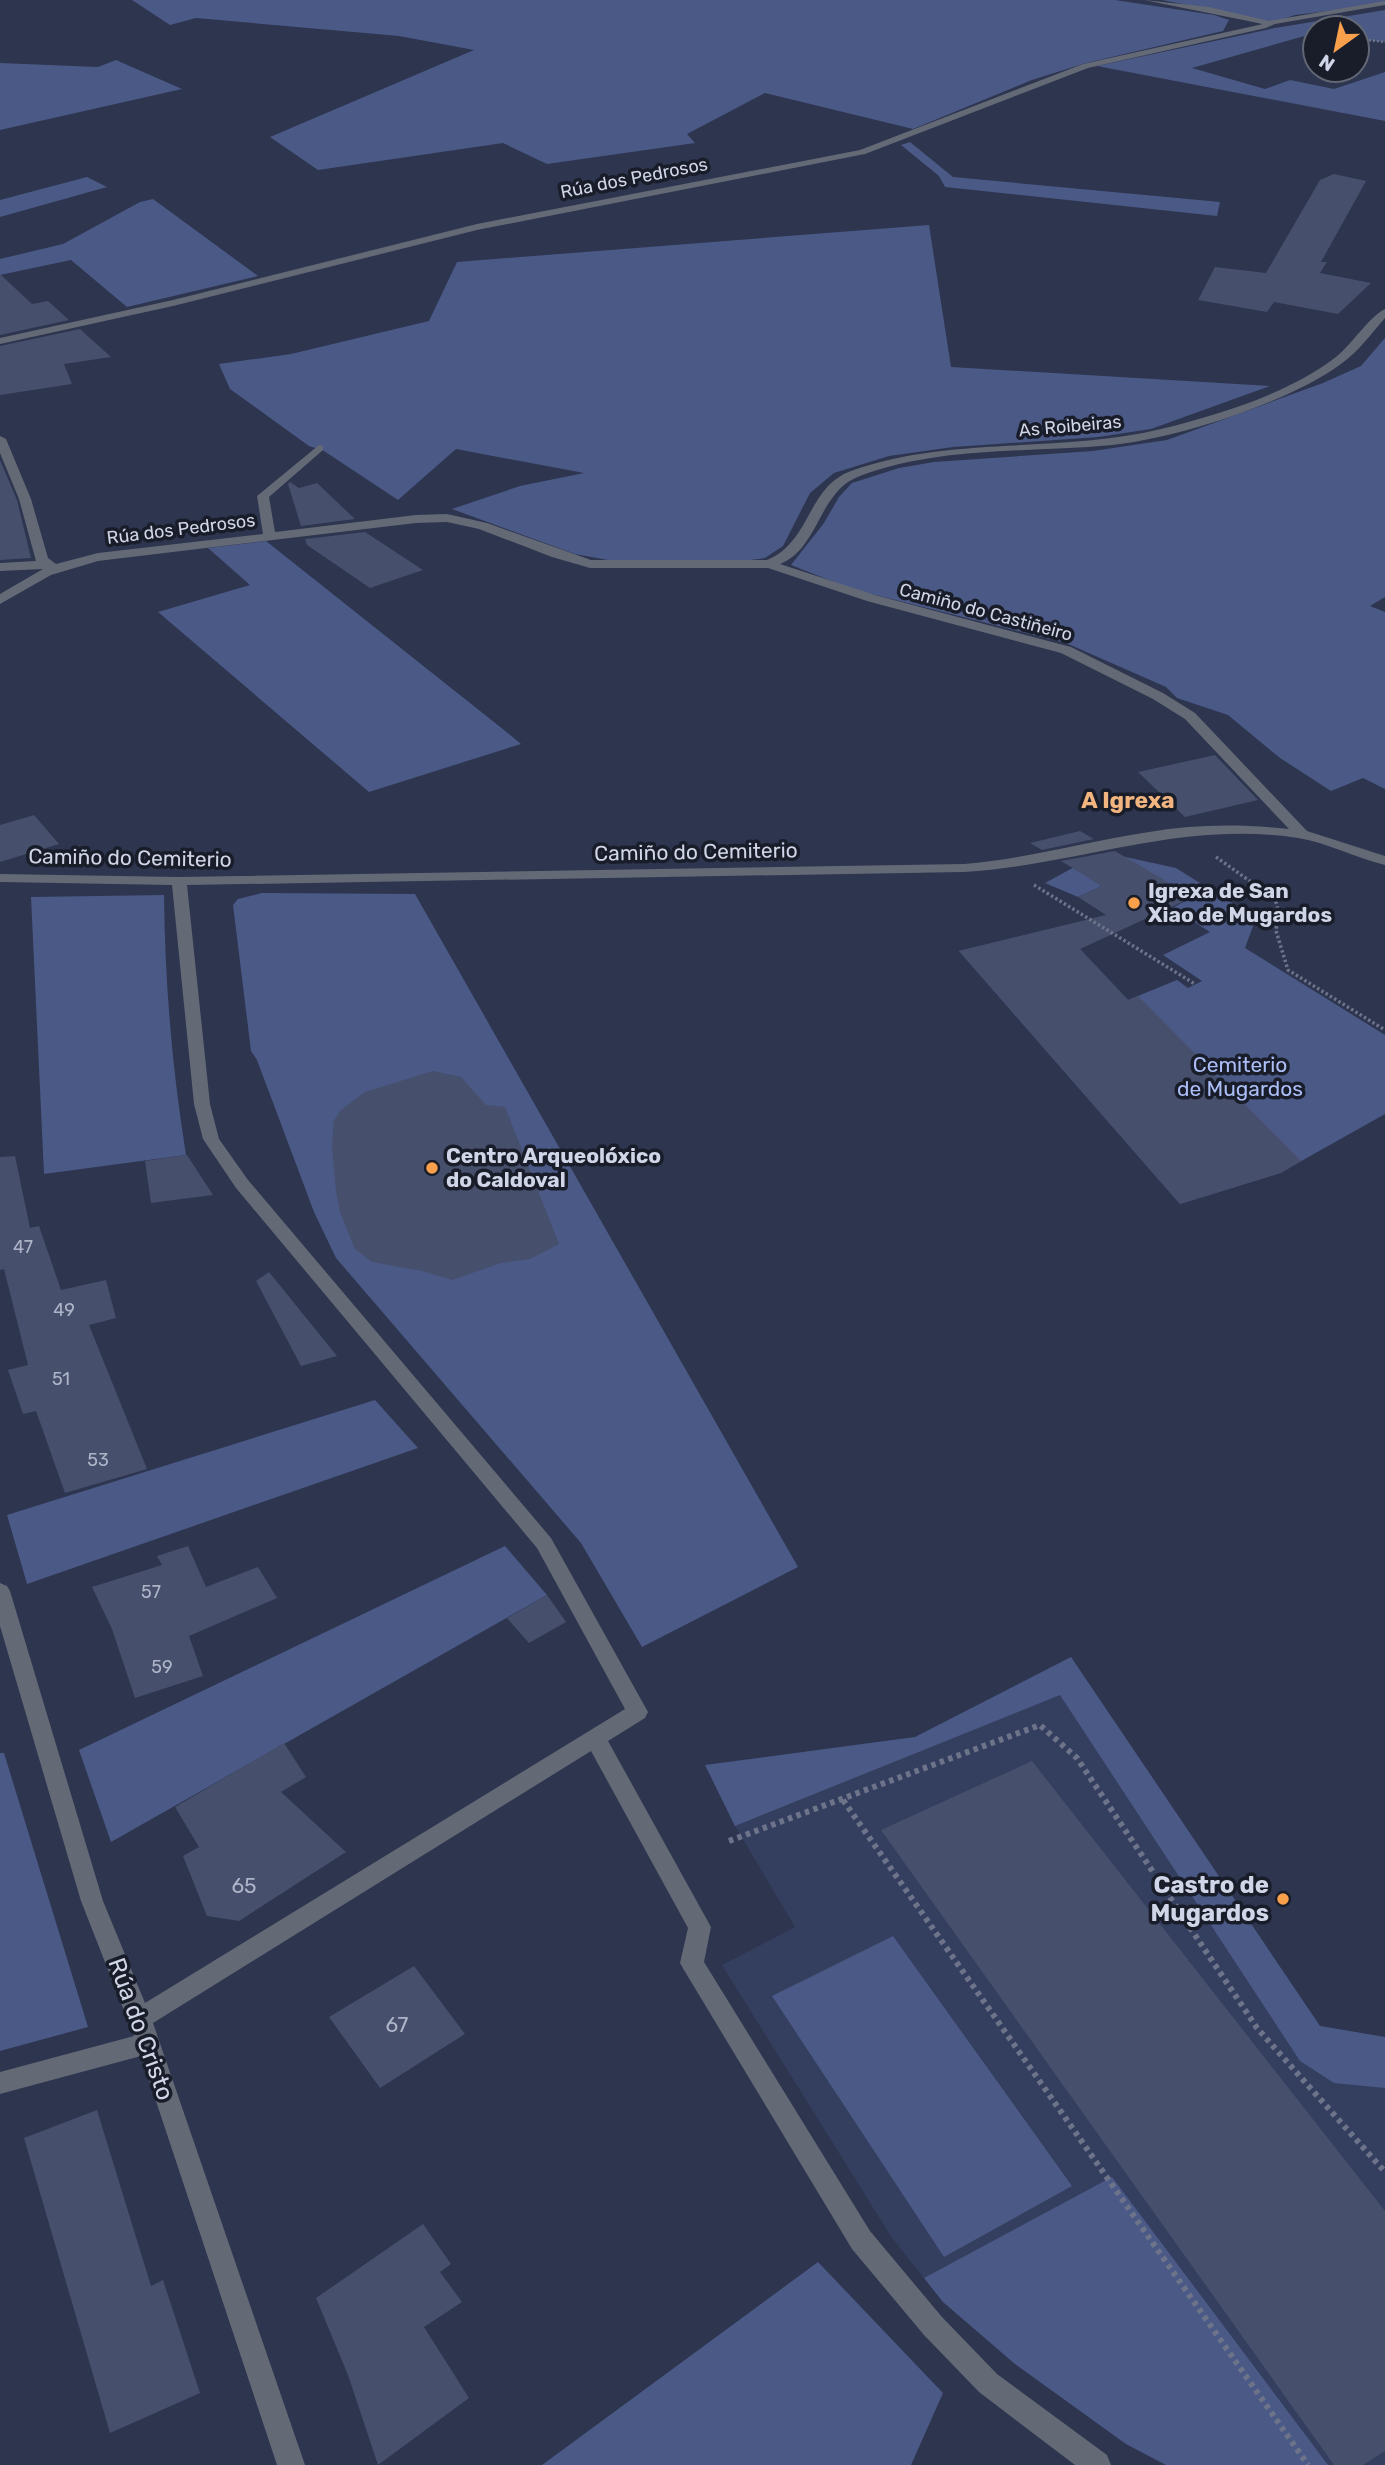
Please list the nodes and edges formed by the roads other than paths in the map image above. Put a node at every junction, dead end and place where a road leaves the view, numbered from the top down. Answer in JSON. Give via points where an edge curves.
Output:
{"nodes":[{"id":1,"x":1148,"y":0,"type":"edge"},
{"id":2,"x":1385,"y":4,"type":"edge"},
{"id":3,"x":1268,"y":25,"type":"junction"},
{"id":4,"x":1385,"y":312,"type":"edge"},
{"id":5,"x":0,"y":341,"type":"edge"},
{"id":6,"x":0,"y":439,"type":"edge"},
{"id":7,"x":319,"y":448,"type":"dead end"},
{"id":8,"x":270,"y":535,"type":"junction"},
{"id":9,"x":769,"y":564,"type":"junction"},
{"id":10,"x":0,"y":567,"type":"edge"},
{"id":11,"x":52,"y":567,"type":"junction"},
{"id":12,"x":0,"y":600,"type":"edge"},
{"id":13,"x":1302,"y":834,"type":"junction"},
{"id":14,"x":1385,"y":861,"type":"edge"},
{"id":15,"x":0,"y":878,"type":"edge"},
{"id":16,"x":179,"y":881,"type":"junction"},
{"id":17,"x":0,"y":1591,"type":"edge"},
{"id":18,"x":595,"y":1738,"type":"junction"},
{"id":19,"x":140,"y":2018,"type":"junction"},
{"id":20,"x":149,"y":2043,"type":"junction"},
{"id":21,"x":0,"y":2083,"type":"edge"},
{"id":22,"x":291,"y":2465,"type":"edge"},
{"id":23,"x":1097,"y":2465,"type":"edge"}],
"edges":[{"from":1,"to":3,"type":"street","via":[[1209,9]]},
{"from":2,"to":3,"type":"street","name":"Rúa dos Pedrosos"},
{"from":3,"to":5,"type":"street","name":"Rúa dos Pedrosos","via":[[1086,66],[862,152],[477,227]]},
{"from":4,"to":9,"type":"street","name":"As Roibeiras","via":[[1338,362],[1316,376],[1157,433],[1119,441],[959,452],[899,461],[850,475],[823,498],[788,555]]},
{"from":6,"to":11,"type":"street","via":[[25,499],[42,560]]},
{"from":7,"to":8,"type":"street","via":[[262,496]]},
{"from":8,"to":9,"type":"street","name":"Rúa dos Pedrosos","via":[[447,518],[590,564]]},
{"from":8,"to":11,"type":"street","name":"Rúa dos Pedrosos"},
{"from":9,"to":13,"type":"street","name":"Camiño do Castiñeiro","via":[[871,598],[1042,642],[1158,696],[1189,716]]},
{"from":10,"to":11,"type":"street"},
{"from":11,"to":12,"type":"street","name":"Rúa dos Pedrosos"},
{"from":13,"to":14,"type":"street","name":"Camiño do Cemiterio"},
{"from":13,"to":16,"type":"street","name":"Camiño do Cemiterio","via":[[1245,829],[1176,832],[1010,865],[964,868]]},
{"from":15,"to":16,"type":"street","name":"Camiño do Cemiterio"},
{"from":16,"to":18,"type":"street","via":[[202,1104],[211,1139],[242,1184],[544,1543],[637,1712]]},
{"from":17,"to":19,"type":"street","name":"Rúa do Cristo","via":[[92,1900]]},
{"from":18,"to":19,"type":"street"},
{"from":18,"to":23,"type":"street","via":[[700,1927],[692,1963],[861,2240],[933,2326],[988,2382]]},
{"from":19,"to":20,"type":"street","name":"Rúa do Cristo"},
{"from":20,"to":21,"type":"street"},
{"from":20,"to":22,"type":"street","name":"Rúa do Cristo"}]}
